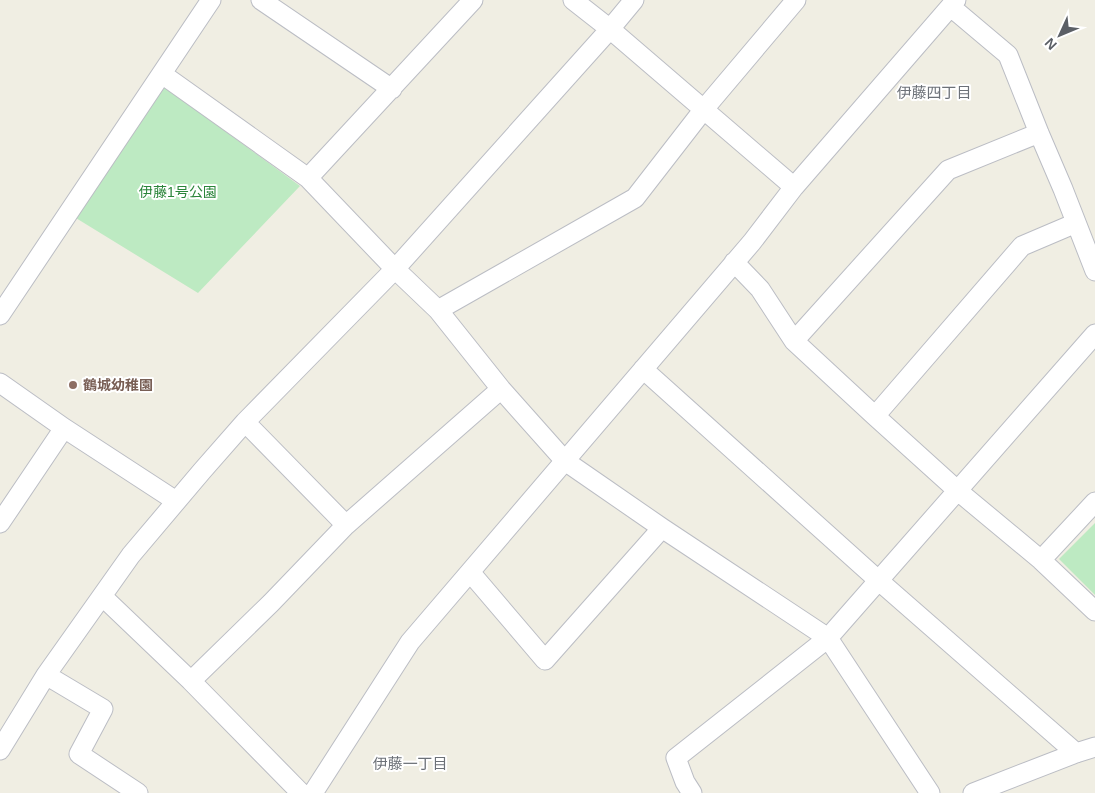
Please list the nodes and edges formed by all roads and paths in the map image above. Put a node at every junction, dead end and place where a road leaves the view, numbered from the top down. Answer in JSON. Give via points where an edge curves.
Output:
{"nodes":[{"id":1,"x":211,"y":0,"type":"edge"},
{"id":2,"x":261,"y":0,"type":"edge"},
{"id":3,"x":574,"y":0,"type":"edge"},
{"id":4,"x":634,"y":0,"type":"edge"},
{"id":5,"x":796,"y":0,"type":"edge"},
{"id":6,"x":469,"y":1,"type":"edge"},
{"id":7,"x":954,"y":3,"type":"edge"},
{"id":8,"x":610,"y":29,"type":"junction"},
{"id":9,"x":162,"y":74,"type":"junction"},
{"id":10,"x":392,"y":89,"type":"junction"},
{"id":11,"x":704,"y":109,"type":"junction"},
{"id":12,"x":1039,"y":134,"type":"junction"},
{"id":13,"x":308,"y":178,"type":"junction"},
{"id":14,"x":794,"y":187,"type":"junction"},
{"id":15,"x":1076,"y":223,"type":"junction"},
{"id":16,"x":734,"y":262,"type":"junction"},
{"id":17,"x":395,"y":269,"type":"junction"},
{"id":18,"x":1095,"y":271,"type":"edge"},
{"id":19,"x":438,"y":310,"type":"junction"},
{"id":20,"x":0,"y":314,"type":"edge"},
{"id":21,"x":1095,"y":334,"type":"edge"},
{"id":22,"x":794,"y":341,"type":"junction"},
{"id":23,"x":643,"y":369,"type":"junction"},
{"id":24,"x":0,"y":383,"type":"edge"},
{"id":25,"x":501,"y":389,"type":"junction"},
{"id":26,"x":875,"y":416,"type":"junction"},
{"id":27,"x":245,"y":422,"type":"junction"},
{"id":28,"x":64,"y":428,"type":"junction"},
{"id":29,"x":565,"y":461,"type":"junction"},
{"id":30,"x":958,"y":490,"type":"junction"},
{"id":31,"x":176,"y":501,"type":"junction"},
{"id":32,"x":1095,"y":502,"type":"edge"},
{"id":33,"x":0,"y":523,"type":"edge"},
{"id":34,"x":346,"y":525,"type":"junction"},
{"id":35,"x":662,"y":528,"type":"junction"},
{"id":36,"x":1041,"y":560,"type":"junction"},
{"id":37,"x":470,"y":572,"type":"junction"},
{"id":38,"x":878,"y":580,"type":"junction"},
{"id":39,"x":102,"y":596,"type":"junction"},
{"id":40,"x":1095,"y":612,"type":"edge"},
{"id":41,"x":828,"y":638,"type":"junction"},
{"id":42,"x":46,"y":675,"type":"junction"},
{"id":43,"x":191,"y":680,"type":"junction"},
{"id":44,"x":1095,"y":747,"type":"edge"},
{"id":45,"x":0,"y":750,"type":"edge"},
{"id":46,"x":1076,"y":754,"type":"junction"},
{"id":47,"x":138,"y":793,"type":"edge"},
{"id":48,"x":301,"y":793,"type":"edge"},
{"id":49,"x":313,"y":793,"type":"edge"},
{"id":50,"x":692,"y":793,"type":"edge"},
{"id":51,"x":930,"y":793,"type":"edge"},
{"id":52,"x":973,"y":793,"type":"edge"}],
"edges":[{"from":1,"to":9,"type":"street"},
{"from":2,"to":10,"type":"street"},
{"from":3,"to":8,"type":"street"},
{"from":4,"to":8,"type":"street"},
{"from":5,"to":11,"type":"street"},
{"from":6,"to":10,"type":"street"},
{"from":7,"to":12,"type":"street","via":[[1008,56]]},
{"from":7,"to":14,"type":"street"},
{"from":8,"to":11,"type":"street"},
{"from":8,"to":17,"type":"street"},
{"from":9,"to":13,"type":"street"},
{"from":9,"to":20,"type":"street"},
{"from":10,"to":13,"type":"street"},
{"from":11,"to":14,"type":"street"},
{"from":11,"to":19,"type":"street","via":[[635,198]]},
{"from":12,"to":15,"type":"street"},
{"from":12,"to":22,"type":"street","via":[[948,170]]},
{"from":13,"to":17,"type":"street"},
{"from":14,"to":16,"type":"street"},
{"from":15,"to":18,"type":"street"},
{"from":15,"to":26,"type":"street","via":[[1022,246]]},
{"from":16,"to":22,"type":"street","via":[[760,289]]},
{"from":16,"to":23,"type":"street"},
{"from":17,"to":19,"type":"street"},
{"from":17,"to":27,"type":"street"},
{"from":19,"to":25,"type":"street"},
{"from":21,"to":30,"type":"street"},
{"from":22,"to":26,"type":"street"},
{"from":23,"to":29,"type":"street"},
{"from":23,"to":38,"type":"street"},
{"from":24,"to":28,"type":"street"},
{"from":25,"to":29,"type":"street"},
{"from":25,"to":34,"type":"street"},
{"from":26,"to":30,"type":"street"},
{"from":27,"to":31,"type":"street"},
{"from":27,"to":34,"type":"street"},
{"from":28,"to":31,"type":"street"},
{"from":28,"to":33,"type":"street"},
{"from":29,"to":35,"type":"street"},
{"from":29,"to":37,"type":"street"},
{"from":30,"to":36,"type":"street"},
{"from":30,"to":38,"type":"street"},
{"from":31,"to":39,"type":"street"},
{"from":32,"to":36,"type":"street"},
{"from":34,"to":43,"type":"street"},
{"from":35,"to":37,"type":"street","via":[[545,660]]},
{"from":35,"to":41,"type":"street"},
{"from":36,"to":40,"type":"street"},
{"from":37,"to":49,"type":"street","via":[[410,642]]},
{"from":38,"to":41,"type":"street"},
{"from":38,"to":46,"type":"street"},
{"from":39,"to":42,"type":"street"},
{"from":39,"to":43,"type":"street"},
{"from":41,"to":50,"type":"street","via":[[676,758]]},
{"from":41,"to":51,"type":"street"},
{"from":42,"to":45,"type":"street"},
{"from":42,"to":47,"type":"street","via":[[104,709],[79,754]]},
{"from":43,"to":48,"type":"street"},
{"from":44,"to":46,"type":"street"},
{"from":46,"to":52,"type":"street"}]}
